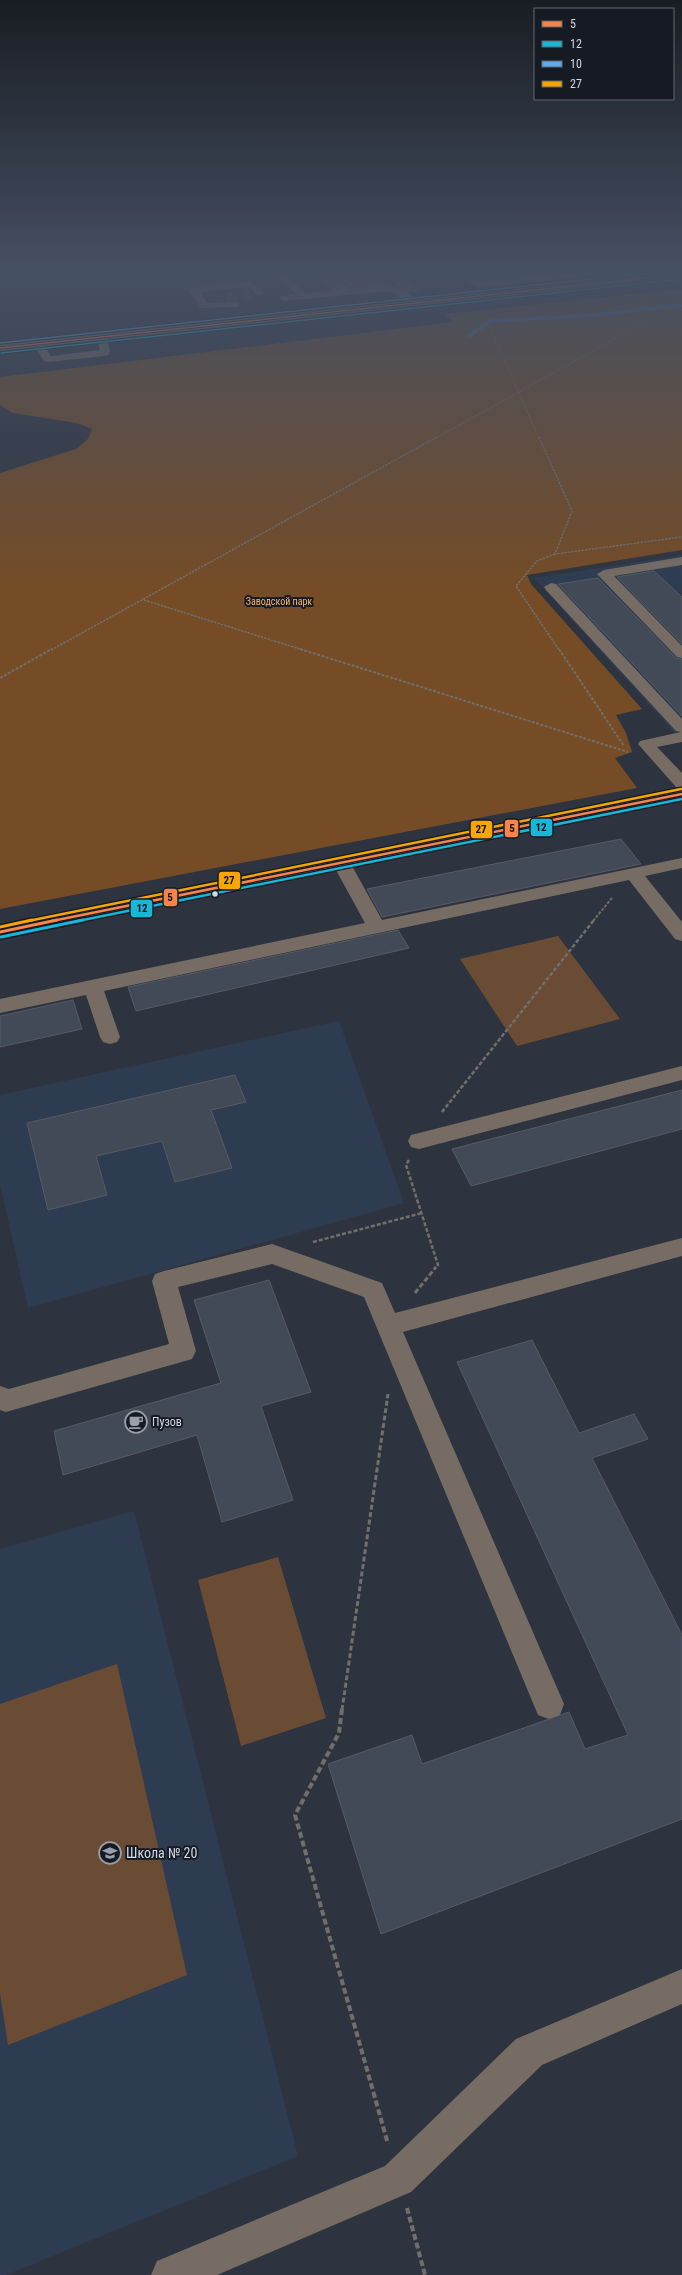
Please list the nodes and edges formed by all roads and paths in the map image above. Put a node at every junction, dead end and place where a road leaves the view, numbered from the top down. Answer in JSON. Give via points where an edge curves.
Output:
{"nodes":[{"id":1,"x":513,"y":377,"type":"edge"},
{"id":2,"x":547,"y":377,"type":"edge"},
{"id":3,"x":520,"y":392,"type":"junction"},
{"id":4,"x":682,"y":538,"type":"edge"},
{"id":5,"x":555,"y":554,"type":"junction"},
{"id":6,"x":679,"y":567,"type":"edge"},
{"id":7,"x":551,"y":587,"type":"dead end"},
{"id":8,"x":144,"y":599,"type":"junction"},
{"id":9,"x":682,"y":654,"type":"edge"},
{"id":10,"x":0,"y":678,"type":"edge"},
{"id":11,"x":682,"y":728,"type":"edge"},
{"id":12,"x":682,"y":737,"type":"edge"},
{"id":13,"x":628,"y":752,"type":"junction"},
{"id":14,"x":633,"y":758,"type":"dead end"},
{"id":15,"x":682,"y":783,"type":"edge"},
{"id":16,"x":682,"y":794,"type":"edge"},
{"id":17,"x":682,"y":862,"type":"edge"},
{"id":18,"x":341,"y":863,"type":"junction"},
{"id":19,"x":632,"y":873,"type":"junction"},
{"id":20,"x":376,"y":927,"type":"junction"},
{"id":21,"x":0,"y":932,"type":"edge"},
{"id":22,"x":682,"y":935,"type":"edge"},
{"id":23,"x":93,"y":987,"type":"junction"},
{"id":24,"x":0,"y":1006,"type":"edge"},
{"id":25,"x":110,"y":1037,"type":"dead end"},
{"id":26,"x":682,"y":1073,"type":"edge"},
{"id":27,"x":419,"y":1142,"type":"junction"},
{"id":28,"x":422,"y":1212,"type":"junction"},
{"id":29,"x":682,"y":1247,"type":"edge"},
{"id":30,"x":272,"y":1254,"type":"junction"},
{"id":31,"x":391,"y":1336,"type":"junction"},
{"id":32,"x":0,"y":1397,"type":"edge"},
{"id":33,"x":549,"y":1704,"type":"dead end"},
{"id":34,"x":682,"y":1986,"type":"edge"},
{"id":35,"x":398,"y":2179,"type":"junction"},
{"id":36,"x":171,"y":2275,"type":"edge"},
{"id":37,"x":425,"y":2275,"type":"edge"}],
"edges":[{"from":1,"to":3,"type":"path"},
{"from":2,"to":3,"type":"path"},
{"from":3,"to":5,"type":"path","via":[[572,511]]},
{"from":3,"to":8,"type":"path"},
{"from":4,"to":5,"type":"path"},
{"from":5,"to":13,"type":"path","via":[[537,560],[516,586]]},
{"from":6,"to":9,"type":"street","via":[[667,564],[604,574]]},
{"from":7,"to":11,"type":"street"},
{"from":8,"to":10,"type":"path"},
{"from":8,"to":13,"type":"path"},
{"from":12,"to":15,"type":"street","via":[[646,744]]},
{"from":13,"to":14,"type":"path"},
{"from":16,"to":18,"type":"street"},
{"from":17,"to":19,"type":"street"},
{"from":18,"to":20,"type":"street"},
{"from":18,"to":21,"type":"street"},
{"from":19,"to":20,"type":"street"},
{"from":19,"to":22,"type":"street"},
{"from":19,"to":27,"type":"path"},
{"from":20,"to":23,"type":"street"},
{"from":23,"to":24,"type":"street"},
{"from":23,"to":25,"type":"street"},
{"from":26,"to":27,"type":"street"},
{"from":27,"to":28,"type":"path","via":[[406,1165]]},
{"from":28,"to":30,"type":"path"},
{"from":28,"to":31,"type":"path","via":[[438,1265]]},
{"from":29,"to":31,"type":"street"},
{"from":30,"to":31,"type":"street","via":[[373,1290]]},
{"from":30,"to":32,"type":"street","via":[[164,1280],[183,1351],[6,1401]]},
{"from":31,"to":33,"type":"street"},
{"from":31,"to":35,"type":"path","via":[[339,1733],[295,1815]]},
{"from":34,"to":35,"type":"street","via":[[529,2052]]},
{"from":35,"to":36,"type":"street"},
{"from":35,"to":37,"type":"path"}]}
